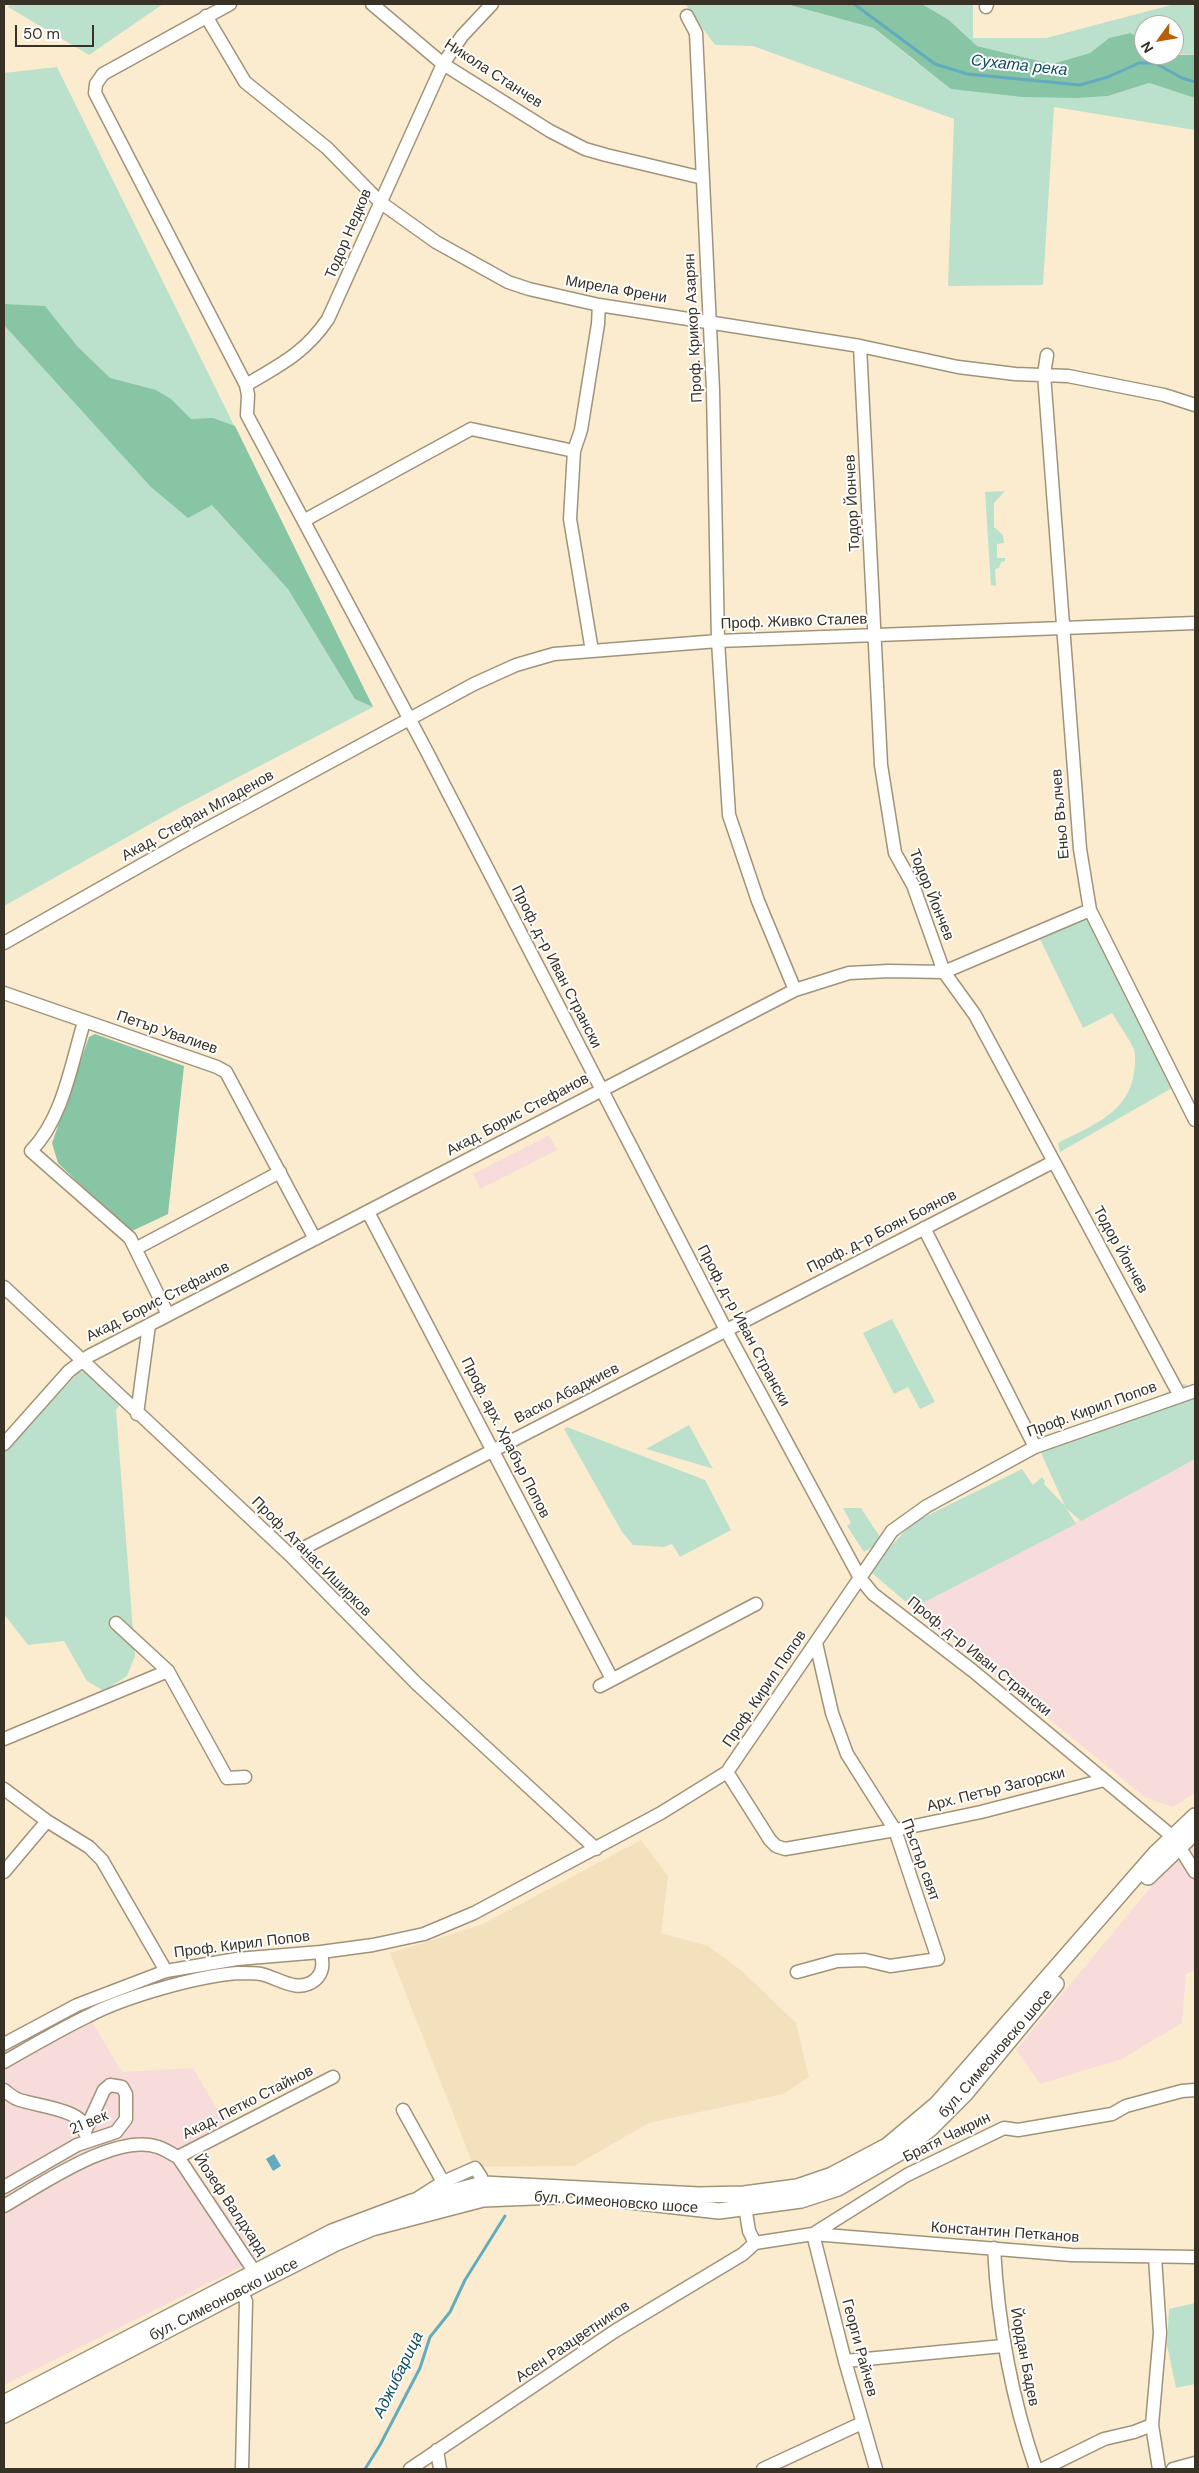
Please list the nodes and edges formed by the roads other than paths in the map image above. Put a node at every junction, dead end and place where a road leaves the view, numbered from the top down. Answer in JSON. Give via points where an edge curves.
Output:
{"nodes":[{"id":1,"x":230,"y":4,"type":"edge"},
{"id":2,"x":372,"y":4,"type":"edge"},
{"id":3,"x":492,"y":4,"type":"edge"},
{"id":4,"x":206,"y":16,"type":"junction"},
{"id":5,"x":687,"y":16,"type":"dead end"},
{"id":6,"x":443,"y":64,"type":"junction"},
{"id":7,"x":703,"y":178,"type":"junction"},
{"id":8,"x":380,"y":202,"type":"junction"},
{"id":9,"x":599,"y":305,"type":"junction"},
{"id":10,"x":710,"y":322,"type":"junction"},
{"id":11,"x":860,"y":346,"type":"junction"},
{"id":12,"x":1047,"y":355,"type":"dead end"},
{"id":13,"x":1044,"y":374,"type":"junction"},
{"id":14,"x":246,"y":386,"type":"junction"},
{"id":15,"x":1195,"y":405,"type":"edge"},
{"id":16,"x":574,"y":451,"type":"junction"},
{"id":17,"x":305,"y":520,"type":"junction"},
{"id":18,"x":1195,"y":623,"type":"edge"},
{"id":19,"x":1062,"y":628,"type":"junction"},
{"id":20,"x":876,"y":635,"type":"junction"},
{"id":21,"x":718,"y":641,"type":"junction"},
{"id":22,"x":592,"y":651,"type":"junction"},
{"id":23,"x":409,"y":718,"type":"junction"},
{"id":24,"x":1090,"y":910,"type":"junction"},
{"id":25,"x":4,"y":943,"type":"edge"},
{"id":26,"x":944,"y":972,"type":"junction"},
{"id":27,"x":795,"y":990,"type":"junction"},
{"id":28,"x":4,"y":993,"type":"edge"},
{"id":29,"x":84,"y":1022,"type":"junction"},
{"id":30,"x":601,"y":1090,"type":"junction"},
{"id":31,"x":1195,"y":1120,"type":"edge"},
{"id":32,"x":1052,"y":1162,"type":"junction"},
{"id":33,"x":280,"y":1172,"type":"junction"},
{"id":34,"x":368,"y":1212,"type":"junction"},
{"id":35,"x":924,"y":1228,"type":"junction"},
{"id":36,"x":315,"y":1239,"type":"junction"},
{"id":37,"x":137,"y":1248,"type":"junction"},
{"id":38,"x":4,"y":1287,"type":"edge"},
{"id":39,"x":168,"y":1315,"type":"junction"},
{"id":40,"x":149,"y":1325,"type":"junction"},
{"id":41,"x":726,"y":1330,"type":"junction"},
{"id":42,"x":82,"y":1361,"type":"junction"},
{"id":43,"x":1195,"y":1391,"type":"edge"},
{"id":44,"x":1180,"y":1396,"type":"junction"},
{"id":45,"x":138,"y":1414,"type":"junction"},
{"id":46,"x":4,"y":1444,"type":"edge"},
{"id":47,"x":1035,"y":1446,"type":"junction"},
{"id":48,"x":492,"y":1449,"type":"junction"},
{"id":49,"x":290,"y":1555,"type":"junction"},
{"id":50,"x":860,"y":1578,"type":"junction"},
{"id":51,"x":756,"y":1604,"type":"dead end"},
{"id":52,"x":116,"y":1623,"type":"dead end"},
{"id":53,"x":816,"y":1643,"type":"junction"},
{"id":54,"x":168,"y":1670,"type":"junction"},
{"id":55,"x":4,"y":1739,"type":"edge"},
{"id":56,"x":727,"y":1772,"type":"junction"},
{"id":57,"x":245,"y":1777,"type":"dead end"},
{"id":58,"x":1104,"y":1780,"type":"junction"},
{"id":59,"x":4,"y":1789,"type":"edge"},
{"id":60,"x":1195,"y":1816,"type":"edge"},
{"id":61,"x":47,"y":1821,"type":"junction"},
{"id":62,"x":895,"y":1830,"type":"junction"},
{"id":63,"x":1195,"y":1832,"type":"edge"},
{"id":64,"x":1176,"y":1841,"type":"junction"},
{"id":65,"x":596,"y":1849,"type":"junction"},
{"id":66,"x":4,"y":1872,"type":"edge"},
{"id":67,"x":1195,"y":1872,"type":"edge"},
{"id":68,"x":321,"y":1952,"type":"junction"},
{"id":69,"x":166,"y":1971,"type":"junction"},
{"id":70,"x":798,"y":1972,"type":"dead end"},
{"id":71,"x":4,"y":2044,"type":"edge"},
{"id":72,"x":4,"y":2062,"type":"edge"},
{"id":73,"x":333,"y":2077,"type":"dead end"},
{"id":74,"x":4,"y":2090,"type":"edge"},
{"id":75,"x":1195,"y":2090,"type":"edge"},
{"id":76,"x":403,"y":2110,"type":"dead end"},
{"id":77,"x":86,"y":2129,"type":"junction"},
{"id":78,"x":77,"y":2145,"type":"junction"},
{"id":79,"x":178,"y":2157,"type":"junction"},
{"id":80,"x":443,"y":2182,"type":"junction"},
{"id":81,"x":483,"y":2184,"type":"junction"},
{"id":82,"x":4,"y":2187,"type":"edge"},
{"id":83,"x":483,"y":2199,"type":"junction"},
{"id":84,"x":412,"y":2202,"type":"junction"},
{"id":85,"x":744,"y":2202,"type":"junction"},
{"id":86,"x":4,"y":2206,"type":"edge"},
{"id":87,"x":813,"y":2234,"type":"junction"},
{"id":88,"x":755,"y":2243,"type":"junction"},
{"id":89,"x":994,"y":2248,"type":"junction"},
{"id":90,"x":1155,"y":2257,"type":"junction"},
{"id":91,"x":1195,"y":2257,"type":"edge"},
{"id":92,"x":257,"y":2276,"type":"junction"},
{"id":93,"x":239,"y":2286,"type":"junction"},
{"id":94,"x":1003,"y":2346,"type":"junction"},
{"id":95,"x":845,"y":2361,"type":"junction"},
{"id":96,"x":4,"y":2403,"type":"edge"},
{"id":97,"x":4,"y":2415,"type":"edge"},
{"id":98,"x":862,"y":2423,"type":"junction"},
{"id":99,"x":1152,"y":2425,"type":"junction"},
{"id":100,"x":437,"y":2450,"type":"junction"},
{"id":101,"x":1195,"y":2463,"type":"edge"},
{"id":102,"x":242,"y":2469,"type":"edge"},
{"id":103,"x":410,"y":2469,"type":"edge"},
{"id":104,"x":440,"y":2469,"type":"edge"},
{"id":105,"x":763,"y":2469,"type":"edge"},
{"id":106,"x":876,"y":2469,"type":"edge"},
{"id":107,"x":1036,"y":2469,"type":"edge"},
{"id":108,"x":1043,"y":2469,"type":"edge"},
{"id":109,"x":1159,"y":2469,"type":"edge"},
{"id":110,"x":1173,"y":2469,"type":"edge"}],
"edges":[{"from":1,"to":4,"type":"street"},
{"from":2,"to":6,"type":"street","name":"Никола Станчев"},
{"from":3,"to":6,"type":"street","name":"Тодор Недков","via":[[462,36]]},
{"from":4,"to":8,"type":"street","name":"Мирела Френи","via":[[245,82],[327,148]]},
{"from":4,"to":14,"type":"street","via":[[103,74],[96,84],[95,93]]},
{"from":5,"to":7,"type":"street","name":"Проф. Крикор Азарян","via":[[696,33]]},
{"from":6,"to":7,"type":"street","name":"Никола Станчев","via":[[550,131],[585,149]]},
{"from":6,"to":8,"type":"street","name":"Тодор Недков"},
{"from":7,"to":10,"type":"street","name":"Проф. Крикор Азарян"},
{"from":8,"to":9,"type":"street","name":"Мирела Френи","via":[[436,242],[508,282]]},
{"from":8,"to":14,"type":"street","name":"Тодор Недков","via":[[337,303],[320,331],[298,353]]},
{"from":9,"to":10,"type":"street","name":"Мирела Френи"},
{"from":9,"to":16,"type":"street","via":[[581,430]]},
{"from":10,"to":11,"type":"street","name":"Мирела Френи"},
{"from":10,"to":21,"type":"street","name":"Проф. Крикор Азарян"},
{"from":11,"to":13,"type":"street","name":"Мирела Френи","via":[[958,367]]},
{"from":11,"to":20,"type":"street","name":"Тодор Йончев"},
{"from":12,"to":13,"type":"street","name":"Еньо Вълчев"},
{"from":13,"to":15,"type":"street","name":"Мирела Френи","via":[[1068,376]]},
{"from":13,"to":19,"type":"street","name":"Еньо Вълчев"},
{"from":14,"to":17,"type":"street","name":"Проф. д-р Иван Странски","via":[[247,414]]},
{"from":16,"to":17,"type":"street","via":[[471,429]]},
{"from":16,"to":22,"type":"street","via":[[570,519]]},
{"from":17,"to":23,"type":"street","name":"Проф. д-р Иван Странски"},
{"from":18,"to":19,"type":"street","name":"Проф. Живко Сталев"},
{"from":19,"to":20,"type":"street","name":"Проф. Живко Сталев"},
{"from":19,"to":24,"type":"street","name":"Еньо Вълчев","via":[[1080,849]]},
{"from":20,"to":21,"type":"street","name":"Проф. Живко Сталев"},
{"from":20,"to":26,"type":"street","name":"Тодор Йончев","via":[[881,765],[896,853],[913,885]]},
{"from":21,"to":22,"type":"street","name":"Проф. Живко Сталев"},
{"from":21,"to":27,"type":"street","name":"Проф. Крикор Азарян","via":[[729,816],[758,900]]},
{"from":22,"to":23,"type":"street","name":"Проф. Живко Сталев","via":[[554,654],[516,665]]},
{"from":23,"to":25,"type":"street","name":"Акад. Стефан Младенов"},
{"from":23,"to":30,"type":"street","name":"Проф. д-р Иван Странски"},
{"from":24,"to":26,"type":"street","name":"Акад. Борис Стефанов"},
{"from":24,"to":31,"type":"street","name":"Еньо Вълчев"},
{"from":26,"to":27,"type":"street","name":"Акад. Борис Стефанов","via":[[849,973]]},
{"from":26,"to":32,"type":"street","name":"Тодор Йончев","via":[[975,1015]]},
{"from":27,"to":30,"type":"street","name":"Акад. Борис Стефанов"},
{"from":28,"to":29,"type":"street","name":"Петър Увалиев"},
{"from":29,"to":33,"type":"street","name":"Петър Увалиев","via":[[226,1072]]},
{"from":29,"to":37,"type":"street","via":[[61,1099],[41,1141],[31,1151],[130,1238]]},
{"from":30,"to":34,"type":"street","name":"Акад. Борис Стефанов"},
{"from":30,"to":41,"type":"street","name":"Проф. д-р Иван Странски"},
{"from":32,"to":35,"type":"street","name":"Проф. д-р Боян Боянов"},
{"from":32,"to":44,"type":"street","name":"Тодор Йончев"},
{"from":33,"to":36,"type":"street","name":"Петър Увалиев"},
{"from":33,"to":37,"type":"street"},
{"from":34,"to":36,"type":"street","name":"Акад. Борис Стефанов"},
{"from":34,"to":48,"type":"street","name":"Проф. арх. Храбър Попов"},
{"from":35,"to":41,"type":"street","name":"Проф. д-р Боян Боянов"},
{"from":35,"to":47,"type":"street"},
{"from":36,"to":39,"type":"street","name":"Акад. Борис Стефанов"},
{"from":37,"to":39,"type":"street"},
{"from":38,"to":42,"type":"street","name":"Проф. Атанас Иширков"},
{"from":39,"to":40,"type":"street","name":"Акад. Борис Стефанов"},
{"from":40,"to":42,"type":"street","name":"Акад. Борис Стефанов"},
{"from":40,"to":45,"type":"street"},
{"from":41,"to":48,"type":"street","name":"Васко Абаджиев"},
{"from":41,"to":50,"type":"street","name":"Проф. д-р Иван Странски"},
{"from":42,"to":45,"type":"street","name":"Проф. Атанас Иширков"},
{"from":42,"to":46,"type":"street","name":"Акад. Борис Стефанов","via":[[69,1371]]},
{"from":43,"to":44,"type":"street","name":"Проф. Кирил Попов"},
{"from":44,"to":47,"type":"street","name":"Проф. Кирил Попов"},
{"from":45,"to":49,"type":"street","name":"Проф. Атанас Иширков"},
{"from":47,"to":50,"type":"street","name":"Проф. Кирил Попов","via":[[927,1506],[892,1531]]},
{"from":48,"to":49,"type":"street","name":"Васко Абаджиев"},
{"from":48,"to":51,"type":"street","name":"Проф. арх. Храбър Попов","via":[[606,1682]]},
{"from":49,"to":65,"type":"street","name":"Проф. Атанас Иширков","via":[[416,1683]]},
{"from":50,"to":53,"type":"street","name":"Проф. Кирил Попов"},
{"from":50,"to":58,"type":"street","name":"Проф. д-р Иван Странски","via":[[873,1594],[973,1671]]},
{"from":52,"to":54,"type":"street"},
{"from":53,"to":56,"type":"street","name":"Проф. Кирил Попов"},
{"from":53,"to":62,"type":"street","name":"Пъстър свят","via":[[832,1713],[847,1754]]},
{"from":54,"to":55,"type":"street"},
{"from":54,"to":57,"type":"street","via":[[227,1778]]},
{"from":56,"to":62,"type":"street","name":"Арх. Петър Загорски","via":[[776,1846],[795,1848]]},
{"from":56,"to":65,"type":"street","name":"Проф. Кирил Попов"},
{"from":58,"to":62,"type":"street","name":"Арх. Петър Загорски","via":[[981,1812]]},
{"from":58,"to":64,"type":"street","name":"Проф. д-р Иван Странски"},
{"from":59,"to":61,"type":"street"},
{"from":60,"to":64,"type":"main road","name":"бул. Симеоновско шосе"},
{"from":61,"to":66,"type":"street"},
{"from":61,"to":69,"type":"street","via":[[89,1847],[102,1860]]},
{"from":62,"to":70,"type":"street","name":"Пъстър свят","via":[[938,1959],[890,1966],[865,1960],[836,1961]]},
{"from":63,"to":64,"type":"main road","name":"бул. Симеоновско шосе"},
{"from":64,"to":67,"type":"street"},
{"from":64,"to":85,"type":"main road","name":"бул. Симеоновско шосе","via":[[964,2094],[931,2128],[899,2153],[838,2188],[801,2200]]},
{"from":65,"to":68,"type":"street","name":"Проф. Кирил Попов","via":[[474,1913],[424,1934]]},
{"from":68,"to":69,"type":"street","name":"Проф. Кирил Попов","via":[[238,1959]]},
{"from":68,"to":72,"type":"street","name":"Проф. Кирил Попов","via":[[323,1967],[309,1984],[290,1985],[260,1974],[238,1973],[196,1980],[90,2014]]},
{"from":69,"to":71,"type":"street","name":"Проф. Кирил Попов","via":[[77,2005]]},
{"from":73,"to":79,"type":"street","name":"Акад. Петко Стайнов"},
{"from":74,"to":77,"type":"street","via":[[17,2099],[75,2115]]},
{"from":75,"to":87,"type":"street","name":"Братя Чакрин","via":[[1126,2106],[1112,2114],[1018,2130],[1004,2128],[907,2175]]},
{"from":76,"to":80,"type":"street"},
{"from":77,"to":78,"type":"street"},
{"from":77,"to":78,"type":"street","name":"21 век","via":[[107,2087],[122,2087],[126,2094],[126,2119],[116,2132]]},
{"from":78,"to":82,"type":"street","name":"21 век"},
{"from":79,"to":86,"type":"street","name":"Йозеф Валдхард","via":[[156,2146],[130,2145],[81,2162]]},
{"from":79,"to":92,"type":"street","name":"Йозеф Валдхард"},
{"from":80,"to":81,"type":"street","name":"бул. Симеоновско шосе","via":[[475,2168]]},
{"from":80,"to":84,"type":"street","name":"бул. Симеоновско шосе"},
{"from":81,"to":83,"type":"street"},
{"from":81,"to":84,"type":"main road","name":"бул. Симеоновско шосе"},
{"from":81,"to":85,"type":"main road","name":"бул. Симеоновско шосе","via":[[700,2195]]},
{"from":83,"to":85,"type":"main road","name":"бул. Симеоновско шосе","via":[[562,2196],[719,2211]]},
{"from":83,"to":92,"type":"main road","name":"бул. Симеоновско шосе","via":[[372,2228]]},
{"from":84,"to":92,"type":"main road","name":"бул. Симеоновско шосе","via":[[332,2232]]},
{"from":85,"to":88,"type":"street","via":[[749,2231]]},
{"from":87,"to":88,"type":"street","name":"Асен Разцветников"},
{"from":87,"to":89,"type":"street","name":"Константин Петканов"},
{"from":87,"to":95,"type":"street","name":"Георги Райчев"},
{"from":88,"to":100,"type":"street","name":"Асен Разцветников","via":[[743,2254],[615,2331]]},
{"from":89,"to":90,"type":"street","name":"Константин Петканов","via":[[1071,2255]]},
{"from":89,"to":94,"type":"street","name":"Йордан Бадев"},
{"from":90,"to":91,"type":"street","name":"Константин Петканов"},
{"from":90,"to":99,"type":"street","via":[[1160,2333]]},
{"from":92,"to":93,"type":"main road","name":"бул. Симеоновско шосе"},
{"from":93,"to":96,"type":"main road","name":"бул. Симеоновско шосе"},
{"from":93,"to":97,"type":"main road","name":"бул. Симеоновско шосе"},
{"from":93,"to":102,"type":"street","via":[[246,2301]]},
{"from":94,"to":95,"type":"street"},
{"from":94,"to":107,"type":"street","name":"Йордан Бадев","via":[[1022,2428]]},
{"from":95,"to":98,"type":"street","name":"Георги Райчев"},
{"from":98,"to":105,"type":"street"},
{"from":98,"to":106,"type":"street","name":"Георги Райчев"},
{"from":99,"to":108,"type":"street","via":[[1104,2438]]},
{"from":99,"to":109,"type":"street"},
{"from":100,"to":103,"type":"street","name":"Асен Разцветников"},
{"from":100,"to":104,"type":"street"},
{"from":101,"to":110,"type":"street"}]}
